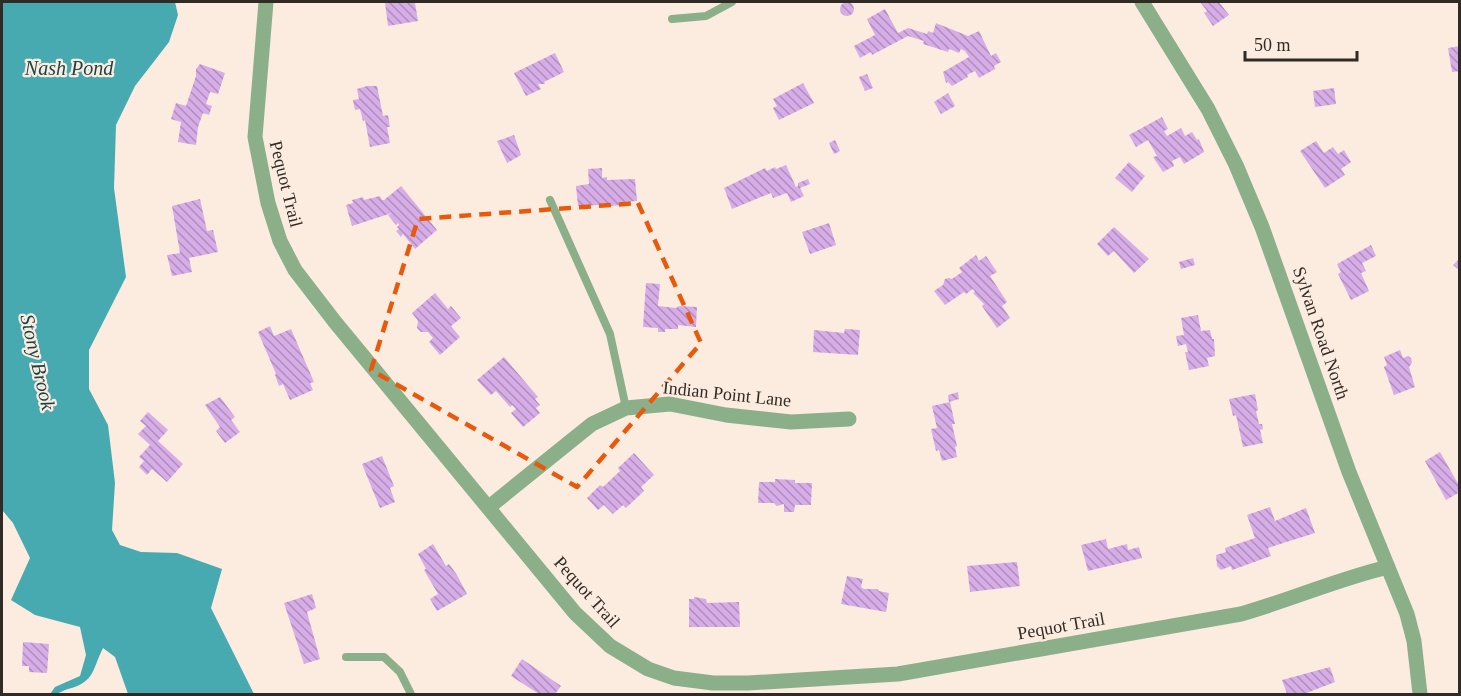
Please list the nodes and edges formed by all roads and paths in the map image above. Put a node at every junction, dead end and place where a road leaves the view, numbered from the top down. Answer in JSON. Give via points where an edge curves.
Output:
{"nodes":[{"id":1,"x":266,"y":2,"type":"edge"},
{"id":2,"x":732,"y":2,"type":"edge"},
{"id":3,"x":1142,"y":2,"type":"edge"},
{"id":4,"x":672,"y":19,"type":"dead end"},
{"id":5,"x":550,"y":200,"type":"dead end"},
{"id":6,"x":626,"y":408,"type":"junction"},
{"id":7,"x":849,"y":419,"type":"dead end"},
{"id":8,"x":489,"y":507,"type":"junction"},
{"id":9,"x":1388,"y":567,"type":"junction"},
{"id":10,"x":346,"y":657,"type":"dead end"},
{"id":11,"x":411,"y":694,"type":"edge"},
{"id":12,"x":1420,"y":694,"type":"edge"}],
"edges":[{"from":1,"to":8,"type":"street","name":"Pequot Trail","via":[[255,137],[280,241],[295,270],[335,322]]},
{"from":2,"to":4,"type":"lane","via":[[706,16]]},
{"from":3,"to":9,"type":"street","name":"Sylvan Road North","via":[[1204,102],[1248,192],[1349,472]]},
{"from":5,"to":6,"type":"lane","via":[[610,334]]},
{"from":6,"to":7,"type":"street","name":"Indian Point Lane","via":[[670,404],[792,422]]},
{"from":6,"to":8,"type":"street","name":"Indian Point Lane","via":[[592,424]]},
{"from":8,"to":9,"type":"street","name":"Pequot Trail","via":[[575,613],[610,646],[660,674],[713,683],[888,675],[967,663],[1240,614]]},
{"from":9,"to":12,"type":"street","name":"Sylvan Road North","via":[[1410,624]]},
{"from":10,"to":11,"type":"lane","via":[[384,657],[400,672]]}]}
